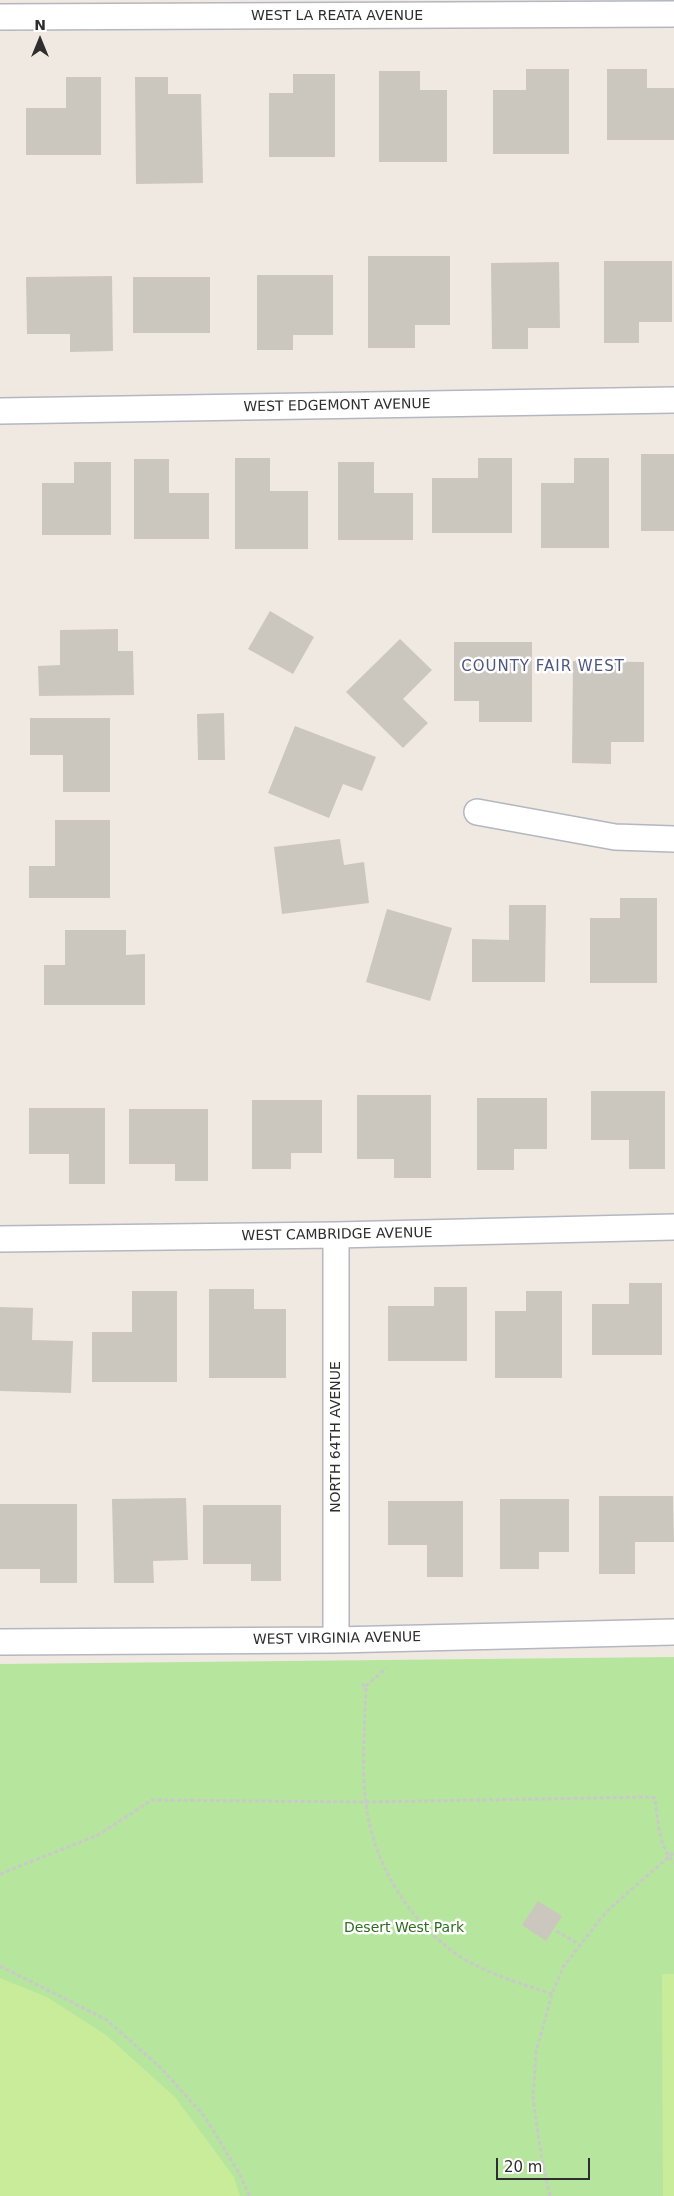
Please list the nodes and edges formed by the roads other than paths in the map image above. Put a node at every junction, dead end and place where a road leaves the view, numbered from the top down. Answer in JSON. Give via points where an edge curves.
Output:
{"nodes":[{"id":1,"x":404,"y":8,"type":"edge"},
{"id":2,"x":674,"y":14,"type":"edge"},
{"id":3,"x":0,"y":17,"type":"edge"},
{"id":4,"x":674,"y":400,"type":"edge"},
{"id":5,"x":0,"y":411,"type":"edge"},
{"id":6,"x":477,"y":812,"type":"dead end"},
{"id":7,"x":674,"y":839,"type":"edge"},
{"id":8,"x":674,"y":1227,"type":"edge"},
{"id":9,"x":336,"y":1235,"type":"junction"},
{"id":10,"x":0,"y":1240,"type":"edge"},
{"id":11,"x":674,"y":1632,"type":"edge"},
{"id":12,"x":336,"y":1640,"type":"junction"},
{"id":13,"x":0,"y":1642,"type":"edge"}],
"edges":[{"from":1,"to":2,"type":"street","name":"WEST LA REATA AVENUE"},
{"from":1,"to":3,"type":"street","name":"WEST LA REATA AVENUE"},
{"from":4,"to":5,"type":"street","name":"WEST EDGEMONT AVENUE"},
{"from":6,"to":7,"type":"street","via":[[615,837]]},
{"from":8,"to":9,"type":"street","name":"WEST CAMBRIDGE AVENUE"},
{"from":9,"to":10,"type":"street","name":"WEST CAMBRIDGE AVENUE"},
{"from":9,"to":12,"type":"street","name":"NORTH 64TH AVENUE"},
{"from":11,"to":12,"type":"street","name":"WEST VIRGINIA AVENUE"},
{"from":12,"to":13,"type":"street","name":"WEST VIRGINIA AVENUE"}]}
